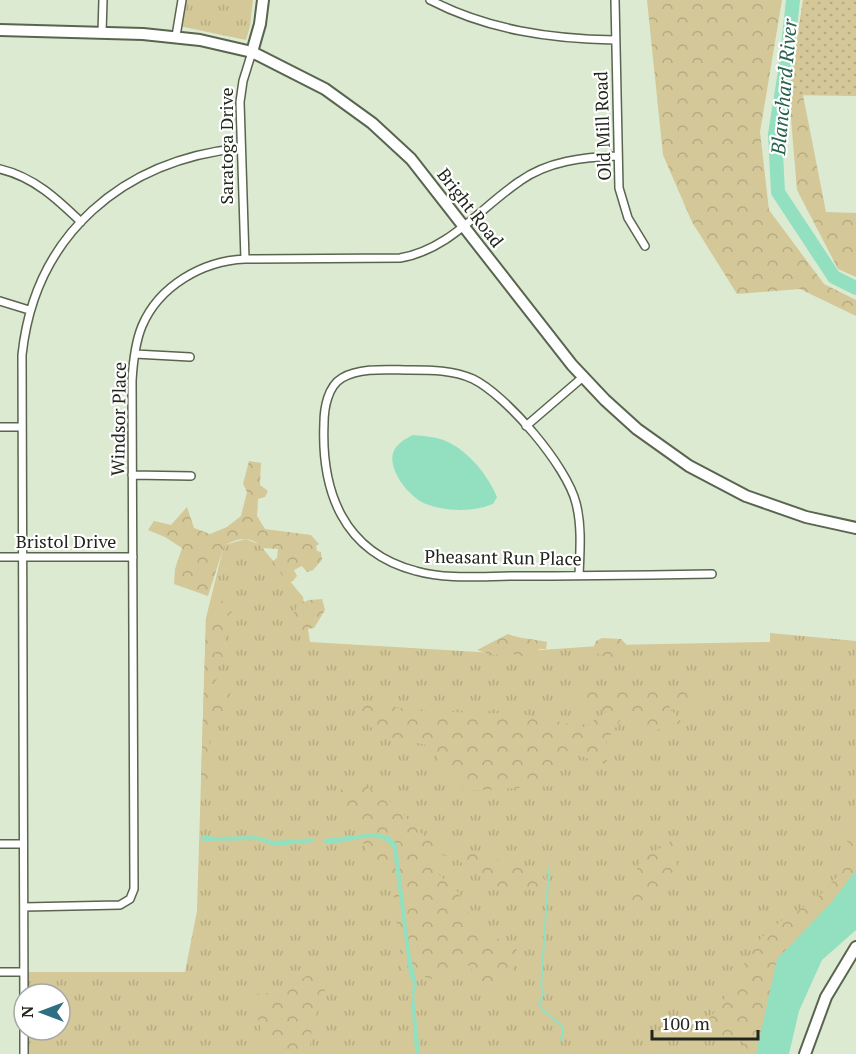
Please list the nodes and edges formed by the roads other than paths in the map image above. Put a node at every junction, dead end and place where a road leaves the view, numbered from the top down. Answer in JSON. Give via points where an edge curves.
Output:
{"nodes":[{"id":1,"x":103,"y":0,"type":"edge"},
{"id":2,"x":182,"y":0,"type":"edge"},
{"id":3,"x":263,"y":0,"type":"edge"},
{"id":4,"x":430,"y":0,"type":"edge"},
{"id":5,"x":615,"y":0,"type":"edge"},
{"id":6,"x":0,"y":30,"type":"edge"},
{"id":7,"x":102,"y":33,"type":"junction"},
{"id":8,"x":176,"y":36,"type":"junction"},
{"id":9,"x":615,"y":40,"type":"junction"},
{"id":10,"x":252,"y":52,"type":"junction"},
{"id":11,"x":241,"y":148,"type":"junction"},
{"id":12,"x":617,"y":156,"type":"junction"},
{"id":13,"x":0,"y":169,"type":"edge"},
{"id":14,"x":81,"y":222,"type":"junction"},
{"id":15,"x":464,"y":226,"type":"junction"},
{"id":16,"x":645,"y":246,"type":"dead end"},
{"id":17,"x":245,"y":259,"type":"junction"},
{"id":18,"x":0,"y":301,"type":"edge"},
{"id":19,"x":29,"y":310,"type":"junction"},
{"id":20,"x":135,"y":354,"type":"junction"},
{"id":21,"x":190,"y":357,"type":"dead end"},
{"id":22,"x":583,"y":377,"type":"junction"},
{"id":23,"x":526,"y":426,"type":"junction"},
{"id":24,"x":0,"y":428,"type":"edge"},
{"id":25,"x":22,"y":428,"type":"junction"},
{"id":26,"x":132,"y":476,"type":"junction"},
{"id":27,"x":191,"y":476,"type":"dead end"},
{"id":28,"x":856,"y":528,"type":"edge"},
{"id":29,"x":0,"y":557,"type":"edge"},
{"id":30,"x":22,"y":557,"type":"junction"},
{"id":31,"x":133,"y":557,"type":"junction"},
{"id":32,"x":712,"y":574,"type":"dead end"},
{"id":33,"x":579,"y":575,"type":"junction"},
{"id":34,"x":0,"y":844,"type":"edge"},
{"id":35,"x":23,"y":844,"type":"junction"},
{"id":36,"x":24,"y":907,"type":"junction"},
{"id":37,"x":856,"y":947,"type":"edge"},
{"id":38,"x":0,"y":972,"type":"edge"},
{"id":39,"x":24,"y":972,"type":"junction"},
{"id":40,"x":24,"y":982,"type":"edge"},
{"id":41,"x":804,"y":1054,"type":"edge"}],
"edges":[{"from":1,"to":7,"type":"street"},
{"from":2,"to":8,"type":"street"},
{"from":3,"to":10,"type":"main road","name":"Saratoga Drive"},
{"from":4,"to":9,"type":"street","via":[[460,15],[517,31]]},
{"from":5,"to":9,"type":"street","name":"Old Mill Road"},
{"from":6,"to":7,"type":"main road","name":"Bright Road"},
{"from":7,"to":8,"type":"main road","name":"Bright Road"},
{"from":8,"to":10,"type":"main road","name":"Bright Road"},
{"from":9,"to":12,"type":"street","name":"Old Mill Road"},
{"from":10,"to":11,"type":"street","name":"Saratoga Drive","via":[[241,91]]},
{"from":10,"to":15,"type":"main road","name":"Bright Road","via":[[325,89],[372,123],[411,159]]},
{"from":11,"to":14,"type":"street","via":[[202,154],[157,168],[112,193]]},
{"from":11,"to":17,"type":"street","name":"Saratoga Drive"},
{"from":12,"to":15,"type":"street","name":"Windsor Place","via":[[580,159],[539,171],[520,180]]},
{"from":12,"to":16,"type":"street","name":"Old Mill Road","via":[[624,208]]},
{"from":13,"to":14,"type":"street","via":[[41,187]]},
{"from":14,"to":19,"type":"street","via":[[51,264]]},
{"from":15,"to":17,"type":"street","name":"Windsor Place","via":[[426,251],[400,258]]},
{"from":15,"to":22,"type":"main road","name":"Bright Road"},
{"from":17,"to":20,"type":"street","name":"Windsor Place","via":[[206,267],[170,289],[147,317]]},
{"from":18,"to":19,"type":"street"},
{"from":19,"to":25,"type":"street","via":[[22,355]]},
{"from":20,"to":21,"type":"street"},
{"from":20,"to":26,"type":"street","name":"Windsor Place"},
{"from":22,"to":23,"type":"street"},
{"from":22,"to":28,"type":"main road","name":"Bright Road","via":[[637,429],[707,477],[786,511]]},
{"from":23,"to":33,"type":"street","name":"Pheasant Run Place","via":[[558,464],[572,491],[579,522]]},
{"from":23,"to":33,"type":"street","name":"Pheasant Run Place","via":[[502,399],[471,378],[436,370],[350,375],[337,382],[325,408],[324,455],[329,487],[341,515],[361,540],[377,554],[405,568],[446,576]]},
{"from":24,"to":25,"type":"street"},
{"from":25,"to":30,"type":"street"},
{"from":26,"to":27,"type":"street"},
{"from":26,"to":31,"type":"street","name":"Windsor Place"},
{"from":29,"to":30,"type":"street","name":"Bristol Drive"},
{"from":30,"to":31,"type":"street","name":"Bristol Drive"},
{"from":30,"to":35,"type":"street"},
{"from":31,"to":36,"type":"street","name":"Windsor Place","via":[[133,895],[120,905]]},
{"from":32,"to":33,"type":"street","name":"Pheasant Run Place"},
{"from":34,"to":35,"type":"street"},
{"from":35,"to":36,"type":"street"},
{"from":36,"to":39,"type":"street"},
{"from":37,"to":41,"type":"main road","via":[[826,997]]},
{"from":38,"to":39,"type":"street"},
{"from":39,"to":40,"type":"street"}]}
